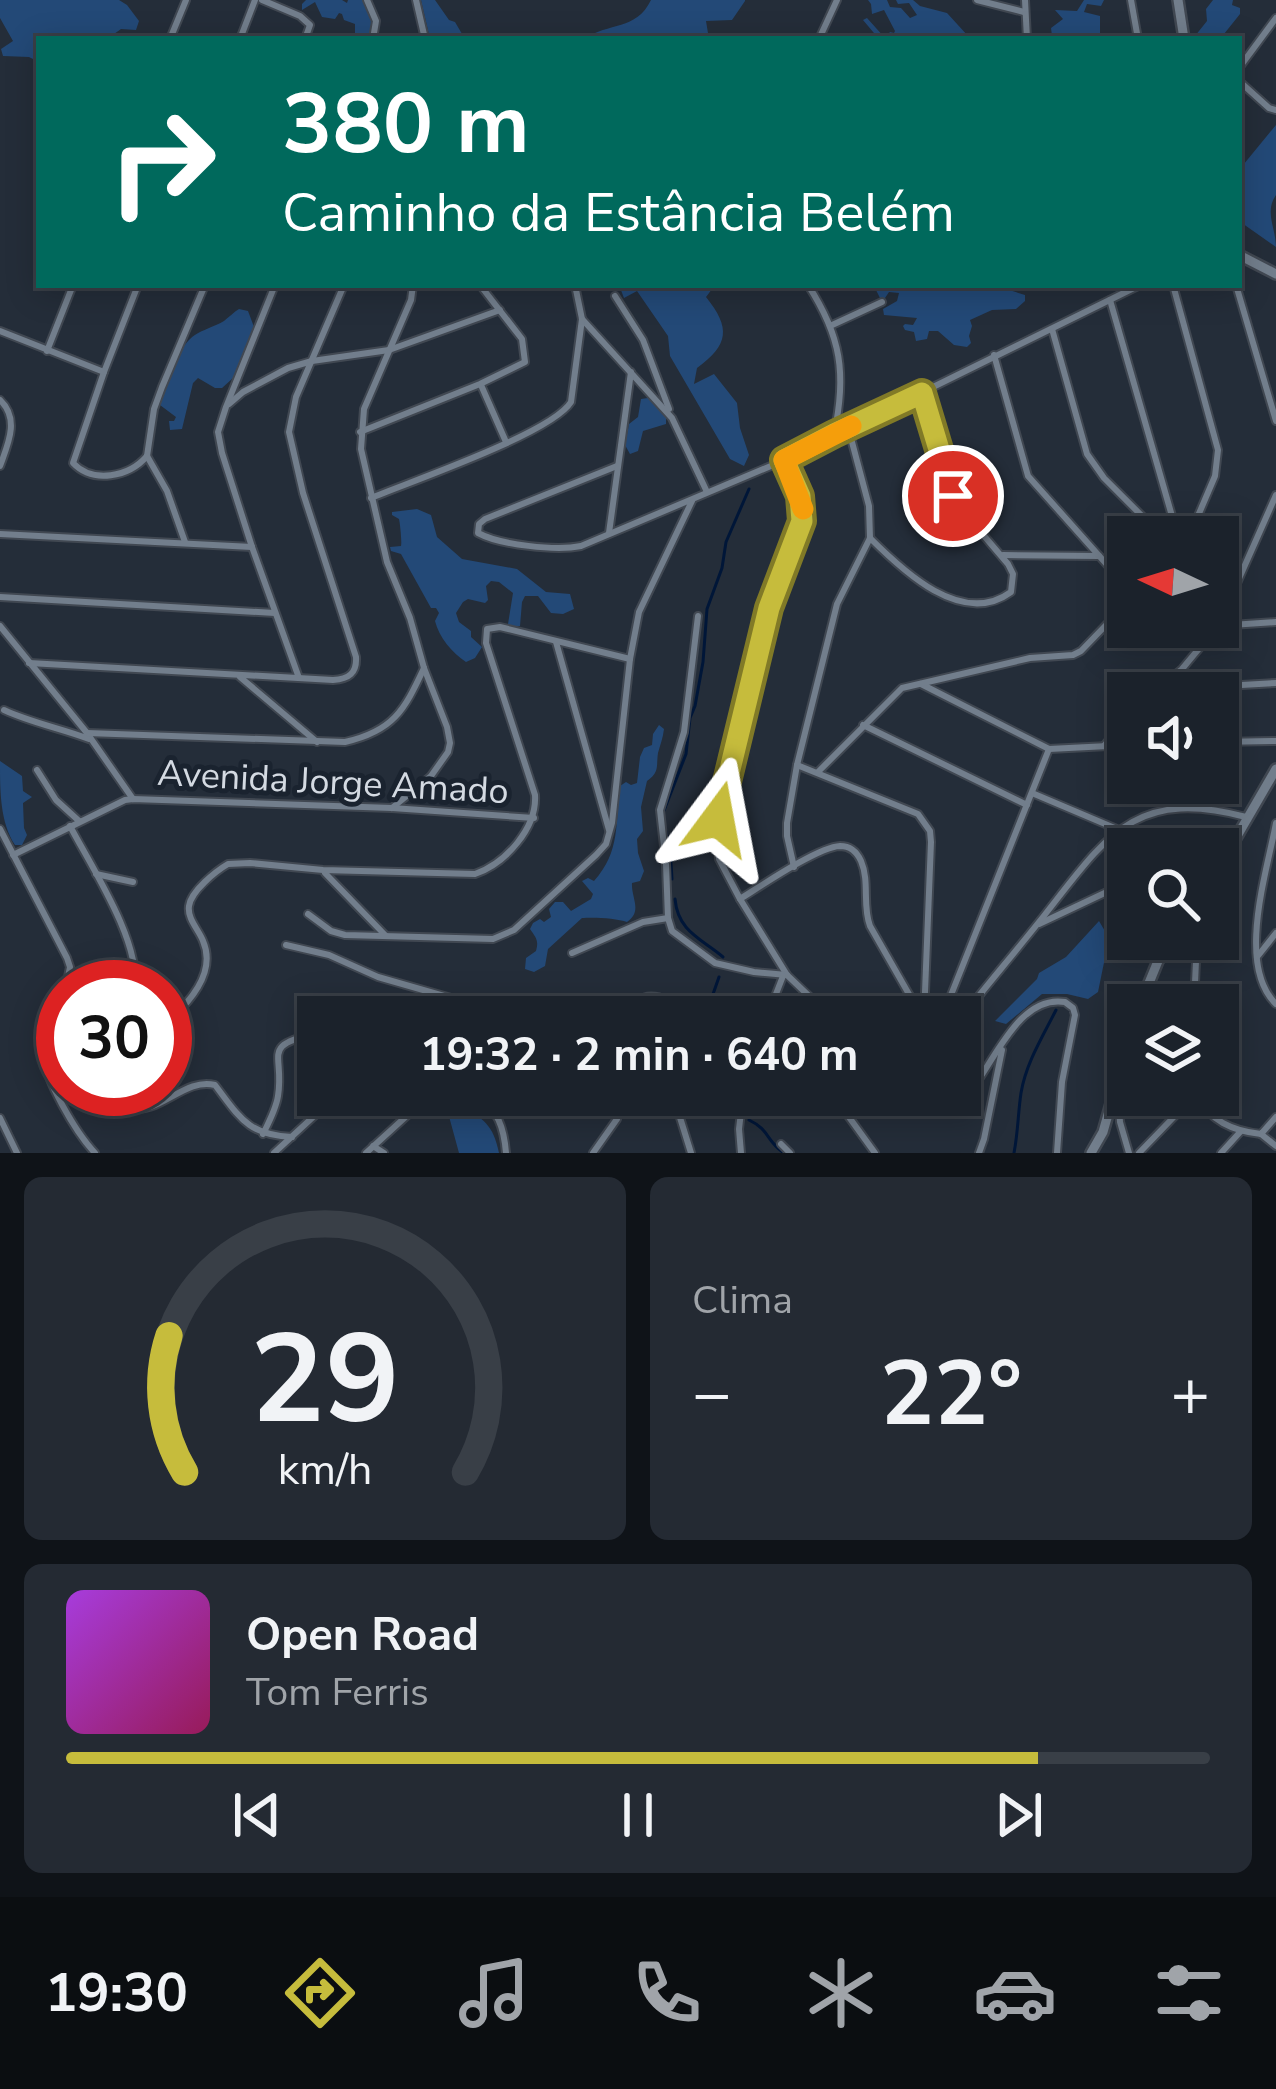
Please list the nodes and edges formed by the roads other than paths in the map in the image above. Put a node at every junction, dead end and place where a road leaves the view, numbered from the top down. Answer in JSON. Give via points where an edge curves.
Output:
{"nodes":[{"id":1,"x":186,"y":0,"type":"edge"},
{"id":2,"x":258,"y":0,"type":"edge"},
{"id":3,"x":367,"y":0,"type":"edge"},
{"id":4,"x":416,"y":0,"type":"edge"},
{"id":5,"x":837,"y":0,"type":"edge"},
{"id":6,"x":977,"y":0,"type":"edge"},
{"id":7,"x":1025,"y":0,"type":"edge"},
{"id":8,"x":1131,"y":0,"type":"edge"},
{"id":9,"x":1178,"y":0,"type":"edge"},
{"id":10,"x":1024,"y":12,"type":"junction"},
{"id":11,"x":1276,"y":18,"type":"edge"},
{"id":12,"x":171,"y":36,"type":"edge"},
{"id":13,"x":241,"y":36,"type":"edge"},
{"id":14,"x":306,"y":36,"type":"edge"},
{"id":15,"x":374,"y":36,"type":"edge"},
{"id":16,"x":424,"y":36,"type":"edge"},
{"id":17,"x":820,"y":36,"type":"edge"},
{"id":18,"x":1027,"y":36,"type":"edge"},
{"id":19,"x":1137,"y":36,"type":"edge"},
{"id":20,"x":1184,"y":36,"type":"edge"},
{"id":21,"x":1242,"y":64,"type":"edge"},
{"id":22,"x":1242,"y":84,"type":"edge"},
{"id":23,"x":1276,"y":110,"type":"edge"},
{"id":24,"x":1242,"y":256,"type":"edge"},
{"id":25,"x":1276,"y":274,"type":"edge"},
{"id":26,"x":72,"y":288,"type":"edge"},
{"id":27,"x":137,"y":288,"type":"edge"},
{"id":28,"x":204,"y":288,"type":"edge"},
{"id":29,"x":274,"y":288,"type":"edge"},
{"id":30,"x":343,"y":288,"type":"edge"},
{"id":31,"x":413,"y":288,"type":"edge"},
{"id":32,"x":482,"y":288,"type":"edge"},
{"id":33,"x":576,"y":288,"type":"edge"},
{"id":34,"x":811,"y":288,"type":"edge"},
{"id":35,"x":1132,"y":288,"type":"edge"},
{"id":36,"x":1174,"y":288,"type":"edge"},
{"id":37,"x":1237,"y":288,"type":"edge"},
{"id":38,"x":615,"y":296,"type":"dead end"},
{"id":39,"x":1110,"y":299,"type":"junction"},
{"id":40,"x":882,"y":302,"type":"dead end"},
{"id":41,"x":500,"y":310,"type":"junction"},
{"id":42,"x":582,"y":319,"type":"junction"},
{"id":43,"x":830,"y":326,"type":"junction"},
{"id":44,"x":1052,"y":329,"type":"junction"},
{"id":45,"x":0,"y":331,"type":"edge"},
{"id":46,"x":389,"y":350,"type":"junction"},
{"id":47,"x":47,"y":351,"type":"junction"},
{"id":48,"x":994,"y":356,"type":"junction"},
{"id":49,"x":312,"y":361,"type":"junction"},
{"id":50,"x":104,"y":372,"type":"junction"},
{"id":51,"x":632,"y":372,"type":"junction"},
{"id":52,"x":480,"y":384,"type":"junction"},
{"id":53,"x":922,"y":393,"type":"junction"},
{"id":54,"x":0,"y":400,"type":"edge"},
{"id":55,"x":226,"y":407,"type":"junction"},
{"id":56,"x":673,"y":418,"type":"junction"},
{"id":57,"x":1276,"y":421,"type":"edge"},
{"id":58,"x":848,"y":427,"type":"junction"},
{"id":59,"x":360,"y":432,"type":"junction"},
{"id":60,"x":834,"y":434,"type":"junction"},
{"id":61,"x":506,"y":442,"type":"junction"},
{"id":62,"x":147,"y":456,"type":"junction"},
{"id":63,"x":784,"y":460,"type":"junction"},
{"id":64,"x":0,"y":466,"type":"edge"},
{"id":65,"x":617,"y":466,"type":"junction"},
{"id":66,"x":706,"y":492,"type":"junction"},
{"id":67,"x":1276,"y":495,"type":"edge"},
{"id":68,"x":371,"y":498,"type":"junction"},
{"id":69,"x":693,"y":498,"type":"junction"},
{"id":70,"x":1142,"y":516,"type":"edge"},
{"id":71,"x":1172,"y":516,"type":"edge"},
{"id":72,"x":1198,"y":516,"type":"edge"},
{"id":73,"x":609,"y":533,"type":"junction"},
{"id":74,"x":0,"y":534,"type":"edge"},
{"id":75,"x":870,"y":538,"type":"junction"},
{"id":76,"x":184,"y":542,"type":"junction"},
{"id":77,"x":252,"y":547,"type":"junction"},
{"id":78,"x":1003,"y":555,"type":"junction"},
{"id":79,"x":1100,"y":556,"type":"junction"},
{"id":80,"x":1239,"y":578,"type":"edge"},
{"id":81,"x":0,"y":598,"type":"edge"},
{"id":82,"x":275,"y":614,"type":"junction"},
{"id":83,"x":698,"y":616,"type":"dead end"},
{"id":84,"x":1276,"y":622,"type":"edge"},
{"id":85,"x":1239,"y":624,"type":"edge"},
{"id":86,"x":0,"y":626,"type":"edge"},
{"id":87,"x":556,"y":642,"type":"junction"},
{"id":88,"x":1199,"y":648,"type":"edge"},
{"id":89,"x":630,"y":659,"type":"junction"},
{"id":90,"x":29,"y":663,"type":"junction"},
{"id":91,"x":424,"y":668,"type":"junction"},
{"id":92,"x":1182,"y":669,"type":"junction"},
{"id":93,"x":1179,"y":672,"type":"edge"},
{"id":94,"x":1183,"y":672,"type":"edge"},
{"id":95,"x":237,"y":675,"type":"junction"},
{"id":96,"x":299,"y":678,"type":"junction"},
{"id":97,"x":918,"y":683,"type":"junction"},
{"id":98,"x":1276,"y":683,"type":"edge"},
{"id":99,"x":1239,"y":685,"type":"edge"},
{"id":100,"x":4,"y":710,"type":"dead end"},
{"id":101,"x":863,"y":725,"type":"junction"},
{"id":102,"x":90,"y":736,"type":"junction"},
{"id":103,"x":1276,"y":741,"type":"edge"},
{"id":104,"x":318,"y":742,"type":"junction"},
{"id":105,"x":1107,"y":742,"type":"edge"},
{"id":106,"x":1239,"y":742,"type":"edge"},
{"id":107,"x":1104,"y":746,"type":"junction"},
{"id":108,"x":1107,"y":746,"type":"edge"},
{"id":109,"x":1048,"y":749,"type":"junction"},
{"id":110,"x":797,"y":765,"type":"junction"},
{"id":111,"x":1276,"y":769,"type":"edge"},
{"id":112,"x":38,"y":770,"type":"dead end"},
{"id":113,"x":818,"y":772,"type":"junction"},
{"id":114,"x":1032,"y":793,"type":"junction"},
{"id":115,"x":133,"y":799,"type":"junction"},
{"id":116,"x":1027,"y":805,"type":"junction"},
{"id":117,"x":392,"y":808,"type":"junction"},
{"id":118,"x":1246,"y":817,"type":"junction"},
{"id":119,"x":533,"y":818,"type":"junction"},
{"id":120,"x":80,"y":821,"type":"junction"},
{"id":121,"x":1276,"y":823,"type":"edge"},
{"id":122,"x":70,"y":826,"type":"junction"},
{"id":123,"x":1115,"y":828,"type":"edge"},
{"id":124,"x":1119,"y":828,"type":"edge"},
{"id":125,"x":0,"y":830,"type":"edge"},
{"id":126,"x":1239,"y":830,"type":"edge"},
{"id":127,"x":610,"y":834,"type":"junction"},
{"id":128,"x":1107,"y":840,"type":"edge"},
{"id":129,"x":13,"y":855,"type":"junction"},
{"id":130,"x":794,"y":867,"type":"junction"},
{"id":131,"x":322,"y":870,"type":"junction"},
{"id":132,"x":94,"y":874,"type":"junction"},
{"id":133,"x":133,"y":882,"type":"dead end"},
{"id":134,"x":1107,"y":892,"type":"edge"},
{"id":135,"x":740,"y":899,"type":"junction"},
{"id":136,"x":308,"y":914,"type":"dead end"},
{"id":137,"x":668,"y":918,"type":"junction"},
{"id":138,"x":1036,"y":926,"type":"junction"},
{"id":139,"x":1276,"y":933,"type":"edge"},
{"id":140,"x":345,"y":935,"type":"junction"},
{"id":141,"x":385,"y":935,"type":"junction"},
{"id":142,"x":286,"y":945,"type":"dead end"},
{"id":143,"x":572,"y":953,"type":"dead end"},
{"id":144,"x":1257,"y":957,"type":"junction"},
{"id":145,"x":68,"y":960,"type":"edge"},
{"id":146,"x":134,"y":960,"type":"edge"},
{"id":147,"x":347,"y":961,"type":"junction"},
{"id":148,"x":1158,"y":961,"type":"edge"},
{"id":149,"x":785,"y":975,"type":"junction"},
{"id":150,"x":1149,"y":984,"type":"edge"},
{"id":151,"x":440,"y":996,"type":"edge"},
{"id":152,"x":776,"y":996,"type":"edge"},
{"id":153,"x":808,"y":996,"type":"edge"},
{"id":154,"x":911,"y":996,"type":"edge"},
{"id":155,"x":925,"y":996,"type":"edge"},
{"id":156,"x":951,"y":996,"type":"edge"},
{"id":157,"x":980,"y":996,"type":"edge"},
{"id":158,"x":192,"y":997,"type":"edge"},
{"id":159,"x":1276,"y":1004,"type":"edge"},
{"id":160,"x":297,"y":1038,"type":"edge"},
{"id":161,"x":1003,"y":1046,"type":"junction"},
{"id":162,"x":981,"y":1076,"type":"edge"},
{"id":163,"x":192,"y":1088,"type":"edge"},
{"id":164,"x":71,"y":1116,"type":"edge"},
{"id":165,"x":314,"y":1116,"type":"edge"},
{"id":166,"x":406,"y":1116,"type":"edge"},
{"id":167,"x":497,"y":1116,"type":"edge"},
{"id":168,"x":617,"y":1116,"type":"edge"},
{"id":169,"x":680,"y":1116,"type":"edge"},
{"id":170,"x":741,"y":1116,"type":"edge"},
{"id":171,"x":848,"y":1116,"type":"edge"},
{"id":172,"x":1108,"y":1116,"type":"edge"},
{"id":173,"x":1120,"y":1116,"type":"edge"},
{"id":174,"x":1175,"y":1116,"type":"edge"},
{"id":175,"x":1213,"y":1116,"type":"edge"},
{"id":176,"x":1276,"y":1117,"type":"edge"},
{"id":177,"x":0,"y":1118,"type":"edge"},
{"id":178,"x":1241,"y":1131,"type":"junction"},
{"id":179,"x":263,"y":1134,"type":"junction"},
{"id":180,"x":1261,"y":1134,"type":"junction"},
{"id":181,"x":292,"y":1137,"type":"junction"},
{"id":182,"x":782,"y":1144,"type":"dead end"},
{"id":183,"x":1276,"y":1147,"type":"edge"},
{"id":184,"x":369,"y":1151,"type":"edge"},
{"id":185,"x":17,"y":1153,"type":"edge"},
{"id":186,"x":95,"y":1153,"type":"edge"},
{"id":187,"x":274,"y":1153,"type":"edge"},
{"id":188,"x":384,"y":1153,"type":"edge"},
{"id":189,"x":506,"y":1153,"type":"edge"},
{"id":190,"x":593,"y":1153,"type":"edge"},
{"id":191,"x":691,"y":1153,"type":"edge"},
{"id":192,"x":741,"y":1153,"type":"edge"},
{"id":193,"x":790,"y":1153,"type":"edge"},
{"id":194,"x":874,"y":1153,"type":"edge"},
{"id":195,"x":979,"y":1153,"type":"edge"},
{"id":196,"x":1058,"y":1153,"type":"edge"},
{"id":197,"x":1091,"y":1153,"type":"edge"},
{"id":198,"x":1129,"y":1153,"type":"edge"},
{"id":199,"x":1139,"y":1153,"type":"edge"},
{"id":200,"x":1221,"y":1153,"type":"edge"}],
"edges":[{"from":1,"to":12,"type":"street"},
{"from":2,"to":13,"type":"street"},
{"from":2,"to":14,"type":"street","via":[[300,16],[310,25]]},
{"from":3,"to":15,"type":"street"},
{"from":4,"to":16,"type":"street"},
{"from":5,"to":17,"type":"street"},
{"from":6,"to":10,"type":"street"},
{"from":7,"to":10,"type":"street"},
{"from":8,"to":19,"type":"street"},
{"from":9,"to":20,"type":"street"},
{"from":10,"to":18,"type":"street"},
{"from":11,"to":21,"type":"street"},
{"from":22,"to":23,"type":"street"},
{"from":24,"to":25,"type":"street"},
{"from":26,"to":47,"type":"street"},
{"from":27,"to":50,"type":"street"},
{"from":28,"to":62,"type":"street","via":[[154,409]]},
{"from":29,"to":55,"type":"street"},
{"from":30,"to":49,"type":"street"},
{"from":31,"to":46,"type":"street"},
{"from":32,"to":41,"type":"street"},
{"from":33,"to":42,"type":"street"},
{"from":34,"to":43,"type":"street"},
{"from":35,"to":39,"type":"street"},
{"from":36,"to":72,"type":"street","via":[[1219,450]]},
{"from":37,"to":57,"type":"street"},
{"from":38,"to":56,"type":"street","via":[[644,340]]},
{"from":39,"to":44,"type":"street"},
{"from":39,"to":71,"type":"street"},
{"from":40,"to":43,"type":"street"},
{"from":41,"to":46,"type":"street"},
{"from":41,"to":52,"type":"street","via":[[526,357]]},
{"from":42,"to":51,"type":"street"},
{"from":42,"to":61,"type":"street","via":[[565,412]]},
{"from":43,"to":60,"type":"street","via":[[842,378]]},
{"from":44,"to":48,"type":"street"},
{"from":44,"to":70,"type":"street","via":[[1087,454]]},
{"from":45,"to":47,"type":"street"},
{"from":46,"to":49,"type":"street"},
{"from":46,"to":59,"type":"street"},
{"from":47,"to":50,"type":"street"},
{"from":48,"to":53,"type":"street"},
{"from":48,"to":79,"type":"street","via":[[1028,476]]},
{"from":49,"to":55,"type":"street","via":[[266,378]]},
{"from":49,"to":96,"type":"street","via":[[289,432],[356,664],[343,680]]},
{"from":50,"to":62,"type":"street","via":[[73,463],[111,476]]},
{"from":51,"to":56,"type":"street"},
{"from":51,"to":65,"type":"street"},
{"from":52,"to":59,"type":"street"},
{"from":52,"to":61,"type":"street"},
{"from":53,"to":58,"type":"street"},
{"from":53,"to":78,"type":"street","via":[[953,496]]},
{"from":54,"to":64,"type":"street","via":[[11,429]]},
{"from":55,"to":77,"type":"street","via":[[219,442]]},
{"from":56,"to":66,"type":"street"},
{"from":58,"to":60,"type":"street"},
{"from":58,"to":75,"type":"street"},
{"from":59,"to":68,"type":"street"},
{"from":60,"to":63,"type":"street"},
{"from":61,"to":68,"type":"street"},
{"from":62,"to":76,"type":"street"},
{"from":63,"to":66,"type":"street"},
{"from":63,"to":135,"type":"street","via":[[802,521],[769,608],[717,832],[719,859]]},
{"from":65,"to":73,"type":"street"},
{"from":65,"to":73,"type":"street","via":[[485,519],[478,533],[568,548]]},
{"from":66,"to":69,"type":"street"},
{"from":67,"to":80,"type":"street"},
{"from":68,"to":91,"type":"street"},
{"from":69,"to":73,"type":"street"},
{"from":69,"to":89,"type":"street","via":[[639,612]]},
{"from":74,"to":76,"type":"street"},
{"from":75,"to":78,"type":"street","via":[[917,582],[977,603],[1011,592]]},
{"from":75,"to":110,"type":"street","via":[[834,615]]},
{"from":76,"to":77,"type":"street"},
{"from":77,"to":82,"type":"street"},
{"from":78,"to":79,"type":"street"},
{"from":79,"to":97,"type":"street","via":[[1124,595],[1081,651]]},
{"from":81,"to":82,"type":"street"},
{"from":82,"to":96,"type":"street"},
{"from":83,"to":137,"type":"street","via":[[684,732],[660,810]]},
{"from":84,"to":85,"type":"street"},
{"from":86,"to":90,"type":"street","name":"Avenida Jorge Amado"},
{"from":87,"to":89,"type":"street"},
{"from":87,"to":119,"type":"street","via":[[493,626],[486,634],[535,795]]},
{"from":87,"to":127,"type":"street"},
{"from":88,"to":92,"type":"street"},
{"from":89,"to":127,"type":"street"},
{"from":90,"to":95,"type":"street"},
{"from":90,"to":102,"type":"street","name":"Avenida Jorge Amado"},
{"from":91,"to":104,"type":"street","via":[[386,727]]},
{"from":91,"to":117,"type":"street","via":[[448,752]]},
{"from":92,"to":93,"type":"street"},
{"from":92,"to":94,"type":"street"},
{"from":95,"to":96,"type":"street"},
{"from":95,"to":104,"type":"street"},
{"from":97,"to":101,"type":"street"},
{"from":97,"to":109,"type":"street"},
{"from":98,"to":99,"type":"street"},
{"from":100,"to":102,"type":"street"},
{"from":101,"to":113,"type":"street"},
{"from":101,"to":116,"type":"street"},
{"from":102,"to":104,"type":"street"},
{"from":102,"to":115,"type":"street","name":"Avenida Jorge Amado"},
{"from":103,"to":106,"type":"street"},
{"from":105,"to":107,"type":"street"},
{"from":107,"to":108,"type":"street"},
{"from":107,"to":109,"type":"street"},
{"from":109,"to":114,"type":"street"},
{"from":110,"to":113,"type":"street"},
{"from":110,"to":130,"type":"street","via":[[787,823]]},
{"from":111,"to":118,"type":"street"},
{"from":112,"to":120,"type":"street"},
{"from":113,"to":155,"type":"street","via":[[918,814],[930,831]]},
{"from":114,"to":116,"type":"street"},
{"from":114,"to":123,"type":"street"},
{"from":115,"to":117,"type":"street","name":"Avenida Jorge Amado"},
{"from":115,"to":120,"type":"street"},
{"from":116,"to":156,"type":"street"},
{"from":117,"to":119,"type":"street","name":"Avenida Jorge Amado"},
{"from":118,"to":124,"type":"street","via":[[1191,806]]},
{"from":118,"to":126,"type":"street"},
{"from":119,"to":131,"type":"street","via":[[518,841],[475,874]]},
{"from":120,"to":122,"type":"street"},
{"from":121,"to":144,"type":"street"},
{"from":122,"to":129,"type":"street"},
{"from":122,"to":132,"type":"street"},
{"from":125,"to":129,"type":"street"},
{"from":127,"to":141,"type":"street","via":[[504,936]]},
{"from":128,"to":138,"type":"street"},
{"from":129,"to":145,"type":"street"},
{"from":130,"to":135,"type":"street"},
{"from":130,"to":154,"type":"street","via":[[833,847],[859,856],[866,916]]},
{"from":131,"to":141,"type":"street"},
{"from":131,"to":158,"type":"street","via":[[238,862],[220,868],[189,905],[206,948]]},
{"from":132,"to":133,"type":"street"},
{"from":132,"to":146,"type":"street"},
{"from":134,"to":138,"type":"street"},
{"from":135,"to":149,"type":"street"},
{"from":136,"to":140,"type":"street"},
{"from":137,"to":143,"type":"street"},
{"from":137,"to":149,"type":"street","via":[[672,931],[715,963]]},
{"from":138,"to":157,"type":"street"},
{"from":139,"to":144,"type":"street"},
{"from":140,"to":141,"type":"street"},
{"from":140,"to":147,"type":"street"},
{"from":142,"to":147,"type":"street"},
{"from":144,"to":159,"type":"street"},
{"from":147,"to":151,"type":"street"},
{"from":148,"to":150,"type":"street"},
{"from":149,"to":152,"type":"street"},
{"from":149,"to":153,"type":"street"},
{"from":160,"to":179,"type":"street","via":[[278,1051],[278,1096]]},
{"from":161,"to":162,"type":"street"},
{"from":161,"to":195,"type":"street"},
{"from":161,"to":196,"type":"street","via":[[1043,1002],[1073,1008]]},
{"from":163,"to":179,"type":"street","via":[[214,1085]]},
{"from":164,"to":186,"type":"street"},
{"from":165,"to":181,"type":"street"},
{"from":166,"to":184,"type":"street"},
{"from":167,"to":189,"type":"street"},
{"from":168,"to":190,"type":"street"},
{"from":169,"to":191,"type":"street"},
{"from":170,"to":192,"type":"street"},
{"from":171,"to":194,"type":"street"},
{"from":172,"to":197,"type":"street"},
{"from":173,"to":198,"type":"street"},
{"from":174,"to":199,"type":"street"},
{"from":175,"to":178,"type":"street"},
{"from":176,"to":180,"type":"street"},
{"from":177,"to":185,"type":"street"},
{"from":178,"to":180,"type":"street"},
{"from":178,"to":200,"type":"street"},
{"from":179,"to":181,"type":"street"},
{"from":180,"to":183,"type":"street"},
{"from":181,"to":187,"type":"street"},
{"from":182,"to":193,"type":"street"},
{"from":184,"to":188,"type":"street"}]}
